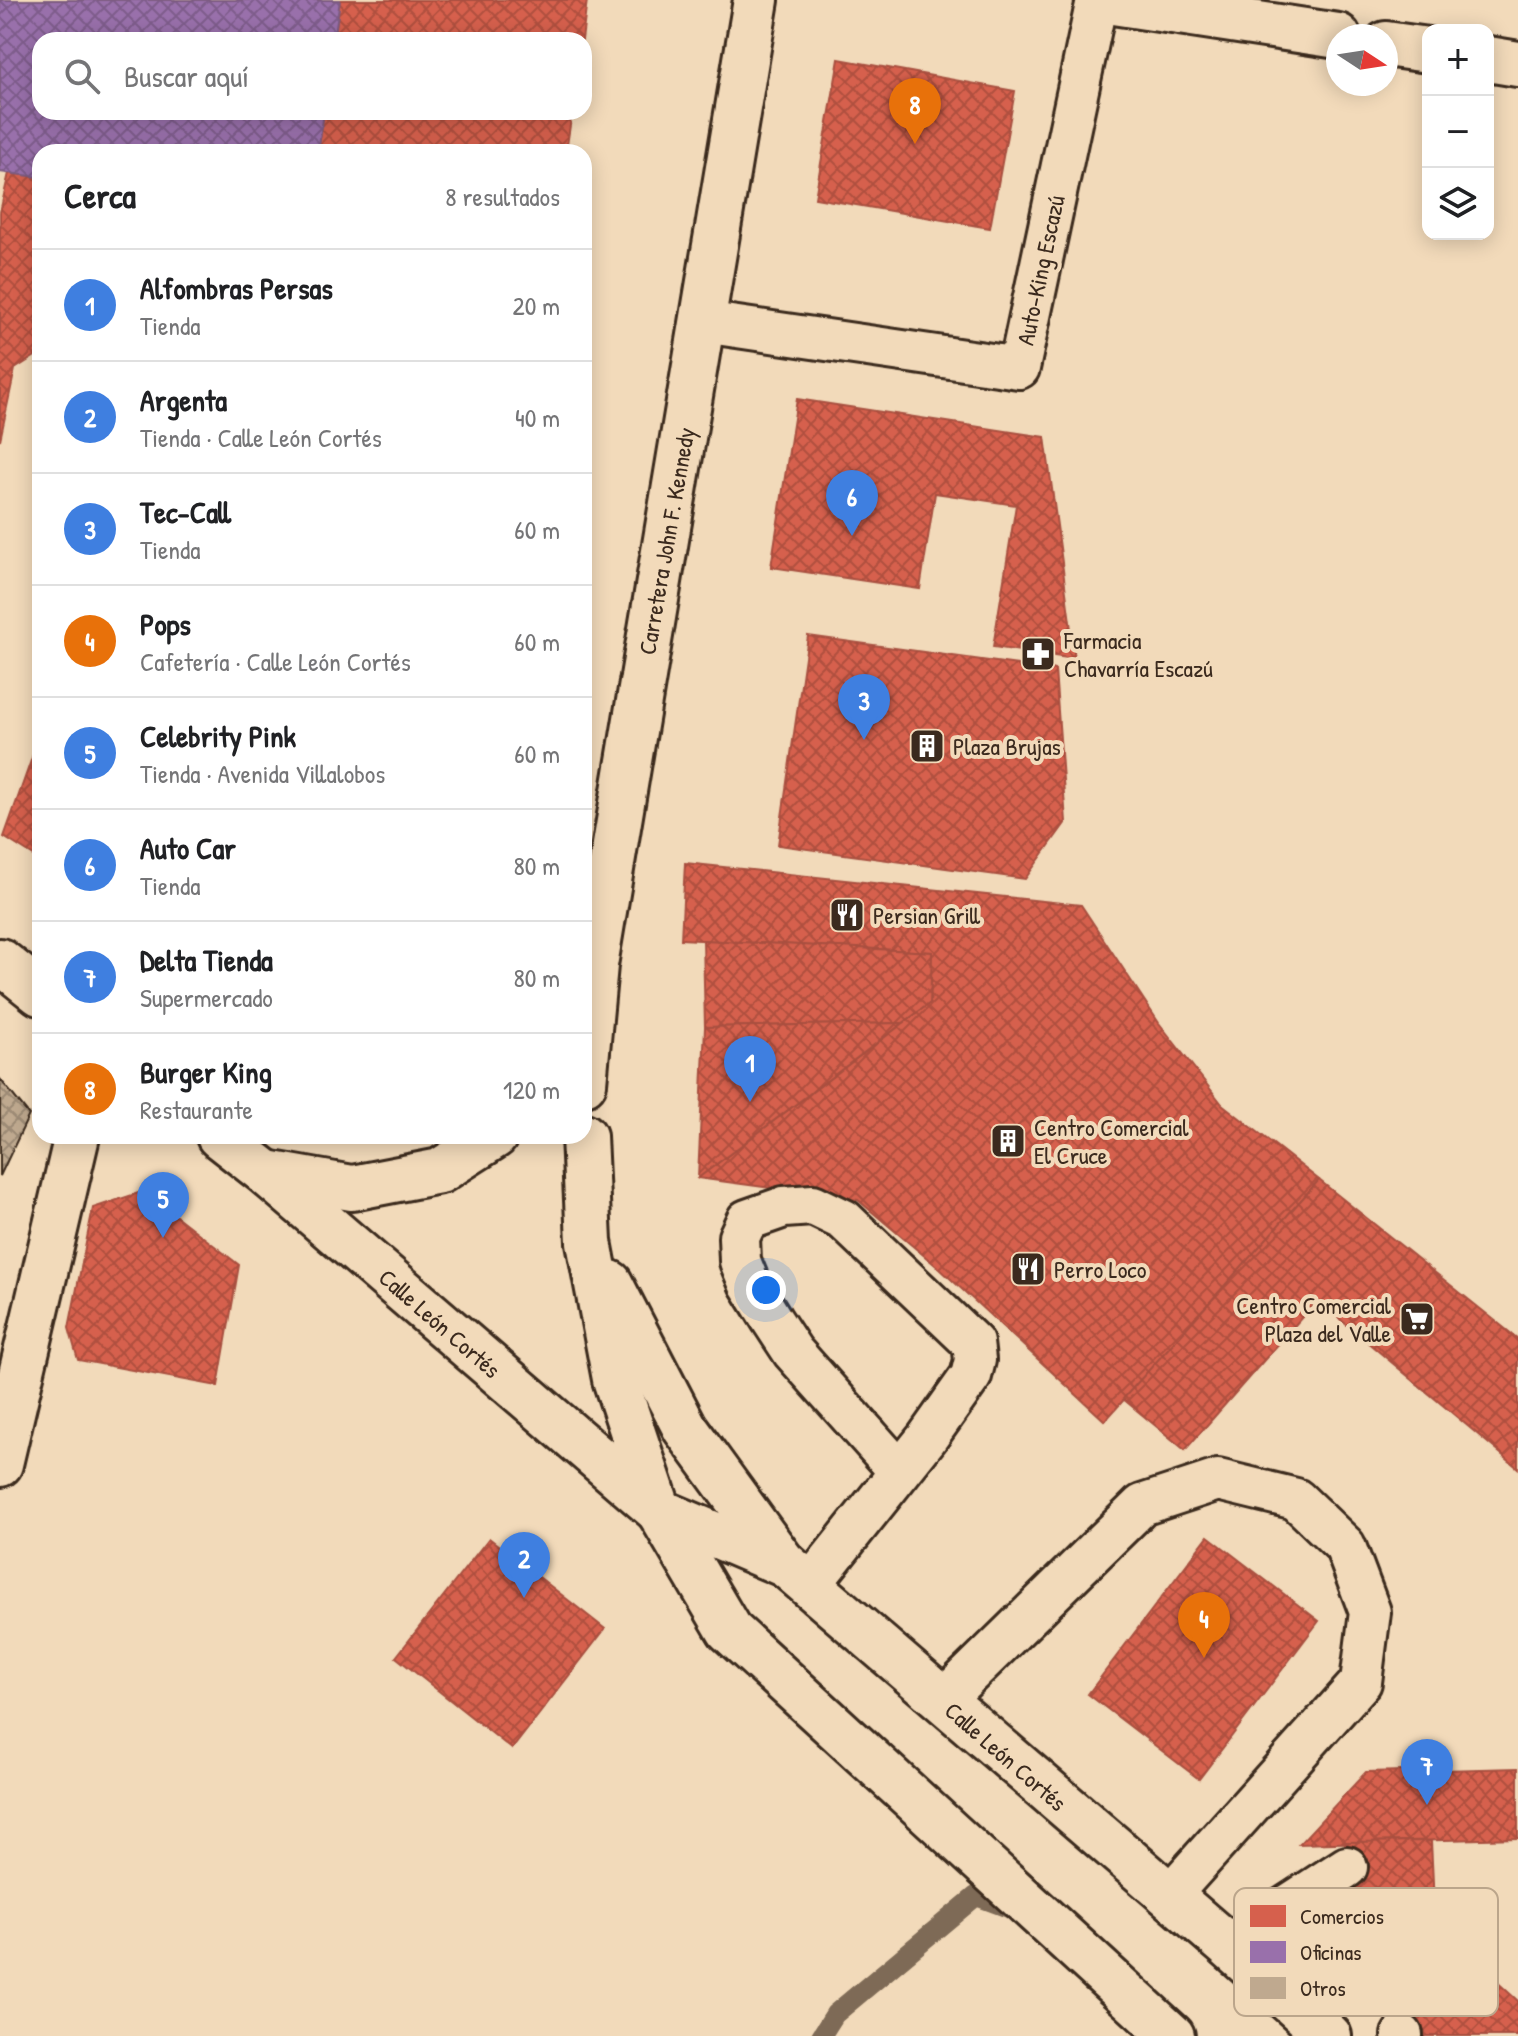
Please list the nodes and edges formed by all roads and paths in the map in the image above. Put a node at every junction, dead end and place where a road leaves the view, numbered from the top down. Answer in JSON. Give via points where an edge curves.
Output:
{"nodes":[{"id":1,"x":756,"y":0,"type":"edge"},
{"id":2,"x":1099,"y":0,"type":"edge"},
{"id":3,"x":1326,"y":34,"type":"edge"},
{"id":4,"x":1398,"y":46,"type":"edge"},
{"id":5,"x":1422,"y":49,"type":"edge"},
{"id":6,"x":1494,"y":60,"type":"edge"},
{"id":7,"x":1518,"y":64,"type":"edge"},
{"id":8,"x":703,"y":322,"type":"junction"},
{"id":9,"x":0,"y":961,"type":"edge"},
{"id":10,"x":592,"y":965,"type":"edge"},
{"id":11,"x":32,"y":987,"type":"edge"},
{"id":12,"x":75,"y":1144,"type":"edge"},
{"id":13,"x":229,"y":1144,"type":"edge"},
{"id":14,"x":482,"y":1144,"type":"edge"},
{"id":15,"x":584,"y":1144,"type":"edge"},
{"id":16,"x":265,"y":1172,"type":"junction"},
{"id":17,"x":589,"y":1242,"type":"junction"},
{"id":18,"x":0,"y":1464,"type":"edge"},
{"id":19,"x":900,"y":1472,"type":"junction"},
{"id":20,"x":659,"y":1511,"type":"junction"},
{"id":21,"x":798,"y":1575,"type":"junction"},
{"id":22,"x":942,"y":1701,"type":"junction"},
{"id":23,"x":1347,"y":1867,"type":"dead end"},
{"id":24,"x":1315,"y":1888,"type":"edge"},
{"id":25,"x":1169,"y":1896,"type":"junction"},
{"id":26,"x":1234,"y":1940,"type":"edge"},
{"id":27,"x":1227,"y":1945,"type":"junction"},
{"id":28,"x":1234,"y":1951,"type":"edge"},
{"id":29,"x":1307,"y":2016,"type":"edge"},
{"id":30,"x":1172,"y":2036,"type":"edge"},
{"id":31,"x":1329,"y":2036,"type":"edge"}],
"edges":[{"from":1,"to":8,"type":"main road","name":"Carretera John F. Kennedy"},
{"from":2,"to":3,"type":"main road"},
{"from":2,"to":8,"type":"lane","name":"Auto-King Escazú","via":[[1019,368]]},
{"from":4,"to":5,"type":"main road"},
{"from":6,"to":7,"type":"main road"},
{"from":8,"to":10,"type":"main road","name":"Carretera John F. Kennedy"},
{"from":9,"to":11,"type":"main road"},
{"from":12,"to":18,"type":"main road"},
{"from":13,"to":16,"type":"main road","name":"Calle León Cortés"},
{"from":14,"to":16,"type":"main road","via":[[440,1171],[352,1188]]},
{"from":15,"to":17,"type":"main road"},
{"from":16,"to":20,"type":"main road","name":"Calle León Cortés"},
{"from":17,"to":20,"type":"main road","via":[[615,1379]]},
{"from":17,"to":21,"type":"main road","via":[[685,1428]]},
{"from":19,"to":19,"type":"lane","via":[[793,1352],[749,1283],[740,1261],[739,1237],[747,1220],[784,1207],[813,1205],[830,1212],[973,1343],[971,1376]]},
{"from":19,"to":21,"type":"lane"},
{"from":20,"to":21,"type":"main road","name":"Calle León Cortés"},
{"from":20,"to":30,"type":"main road","name":"Calle León Cortés","via":[[729,1630]]},
{"from":21,"to":22,"type":"main road","name":"Calle León Cortés"},
{"from":22,"to":25,"type":"main road","name":"Calle León Cortés"},
{"from":22,"to":25,"type":"lane","via":[[1142,1505],[1218,1480],[1296,1499],[1345,1546],[1370,1612],[1361,1682]]},
{"from":23,"to":24,"type":"lane"},
{"from":25,"to":27,"type":"main road","name":"Calle León Cortés"},
{"from":26,"to":27,"type":"lane"},
{"from":27,"to":28,"type":"main road","name":"Calle León Cortés"},
{"from":29,"to":31,"type":"main road","name":"Calle León Cortés"}]}
